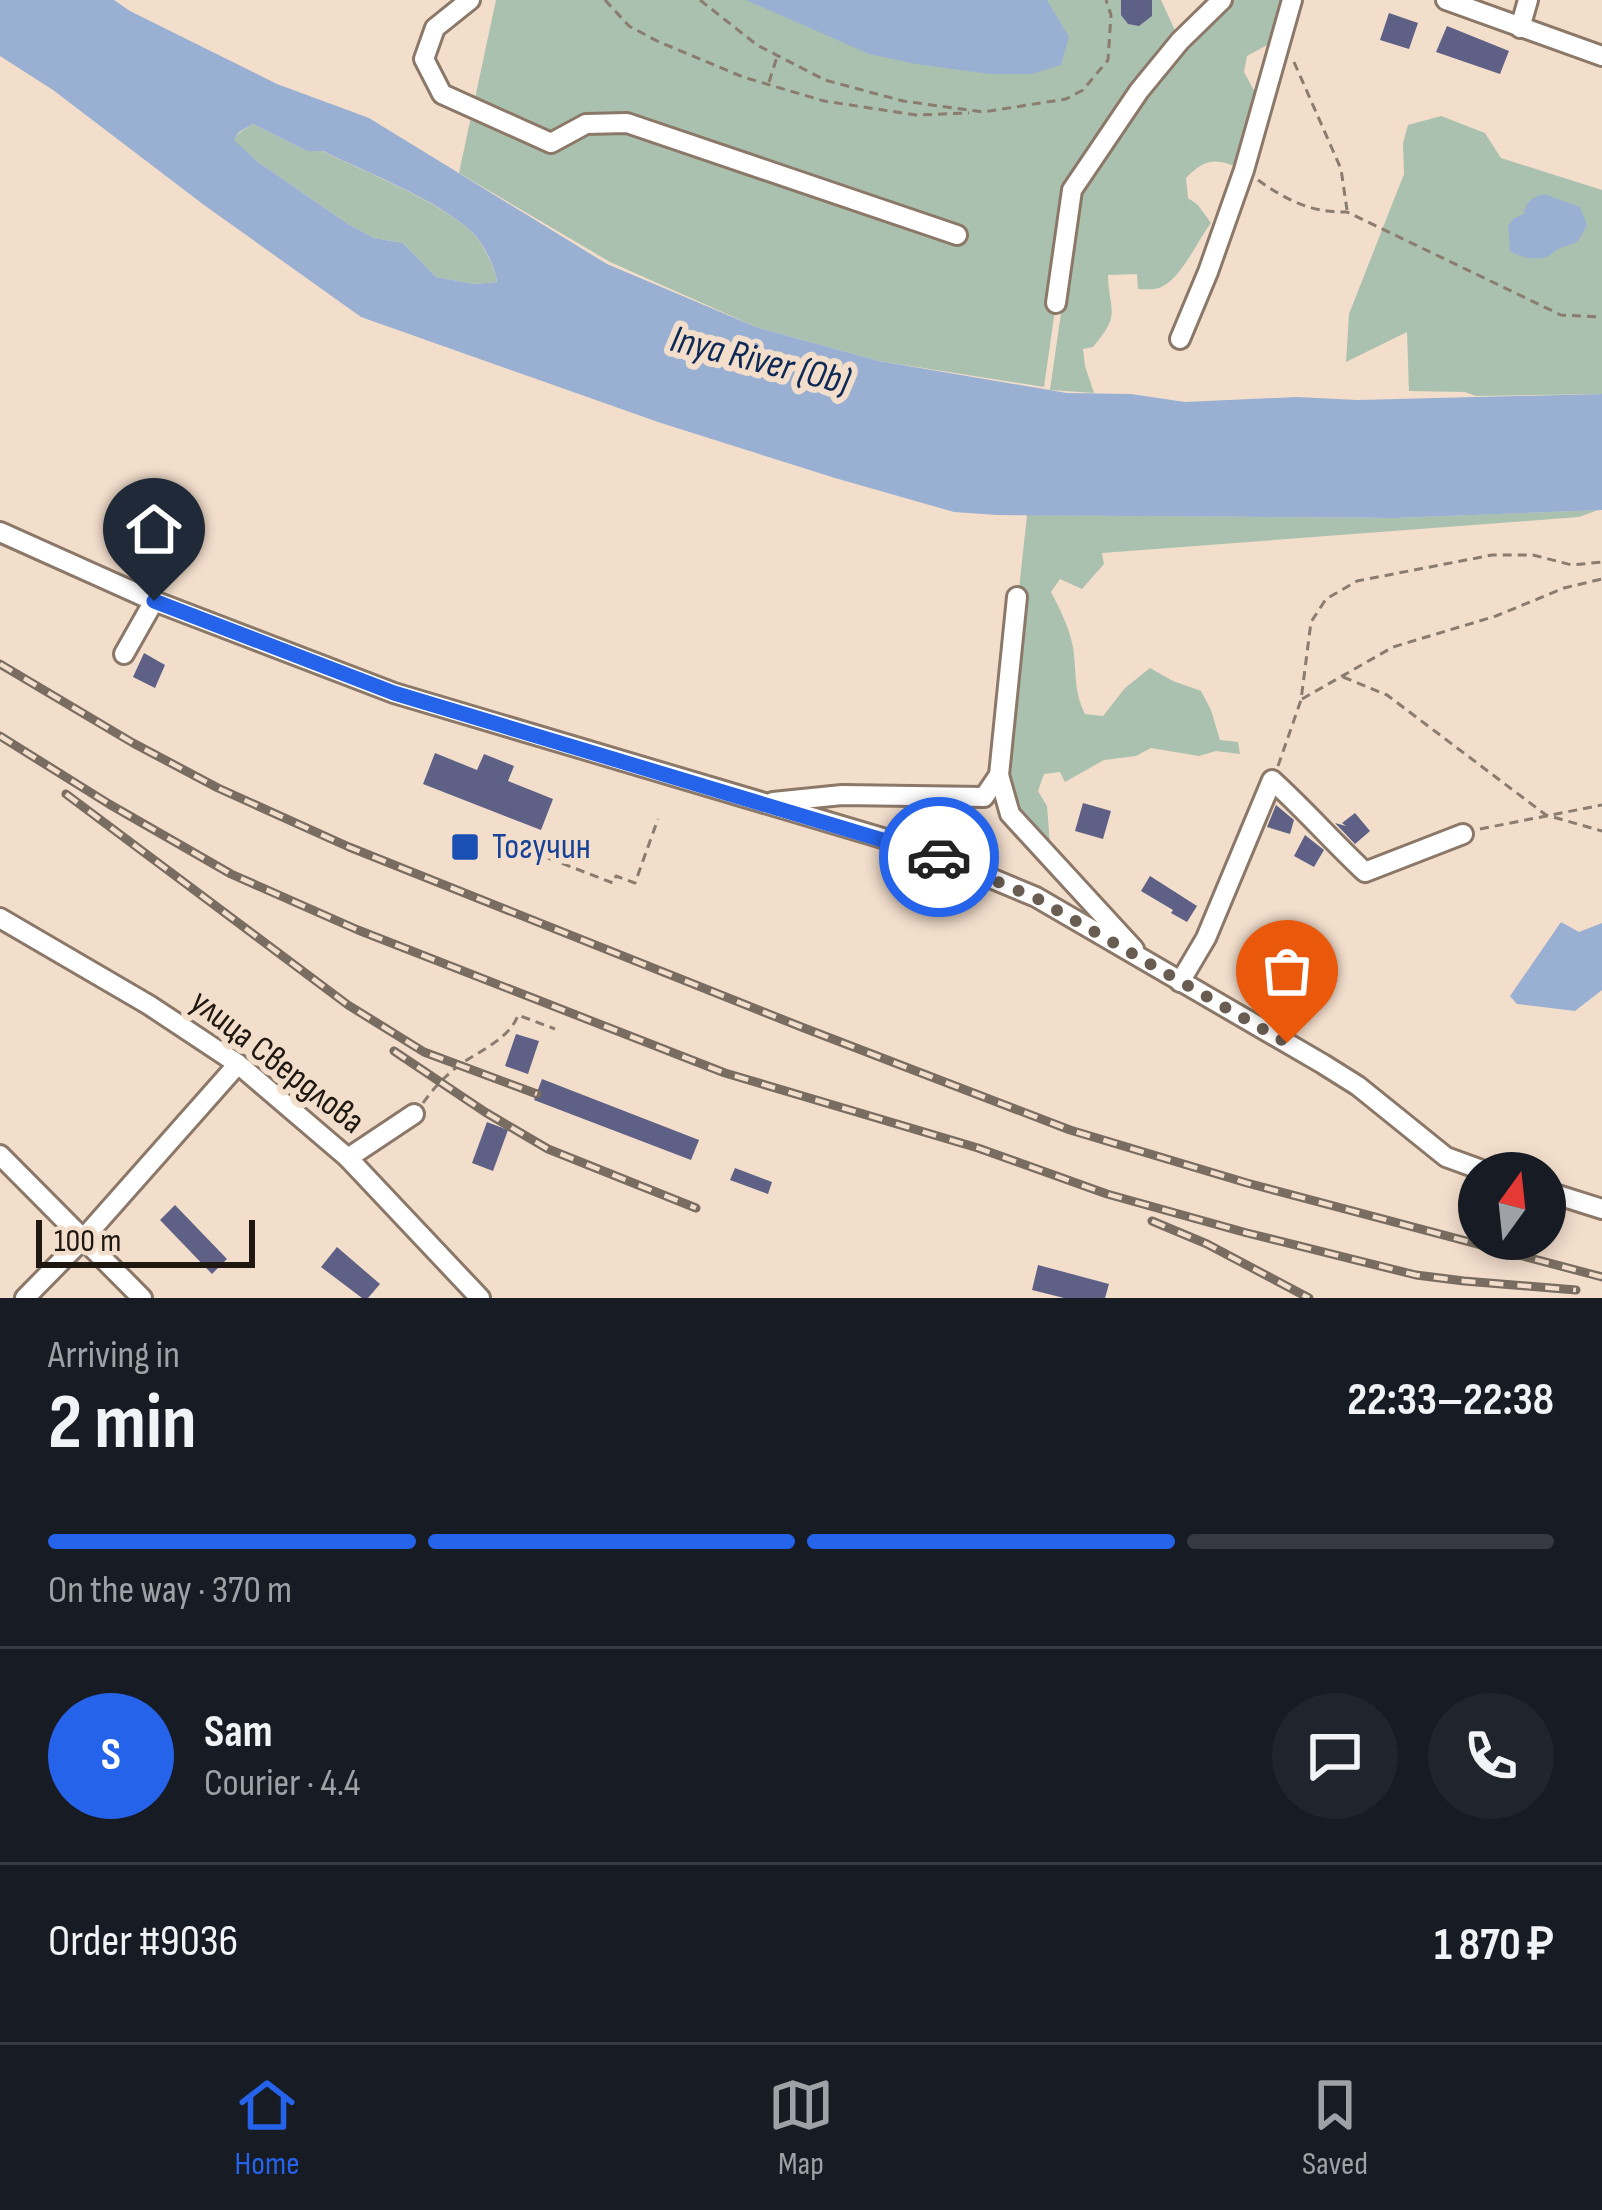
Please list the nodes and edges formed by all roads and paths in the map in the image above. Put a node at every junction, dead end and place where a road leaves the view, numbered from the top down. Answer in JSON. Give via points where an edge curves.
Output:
{"nodes":[{"id":1,"x":470,"y":0,"type":"edge"},
{"id":2,"x":605,"y":0,"type":"edge"},
{"id":3,"x":700,"y":0,"type":"edge"},
{"id":4,"x":1106,"y":0,"type":"edge"},
{"id":5,"x":1222,"y":0,"type":"edge"},
{"id":6,"x":1292,"y":0,"type":"edge"},
{"id":7,"x":1446,"y":0,"type":"edge"},
{"id":8,"x":1528,"y":0,"type":"edge"},
{"id":9,"x":629,"y":26,"type":"junction"},
{"id":10,"x":1520,"y":28,"type":"junction"},
{"id":11,"x":1281,"y":33,"type":"junction"},
{"id":12,"x":621,"y":35,"type":"dead end"},
{"id":13,"x":1602,"y":56,"type":"edge"},
{"id":14,"x":777,"y":57,"type":"junction"},
{"id":15,"x":769,"y":84,"type":"junction"},
{"id":16,"x":983,"y":112,"type":"junction"},
{"id":17,"x":1244,"y":170,"type":"junction"},
{"id":18,"x":1347,"y":212,"type":"junction"},
{"id":19,"x":957,"y":235,"type":"dead end"},
{"id":20,"x":1056,"y":303,"type":"dead end"},
{"id":21,"x":1602,"y":317,"type":"edge"},
{"id":22,"x":1180,"y":339,"type":"dead end"},
{"id":23,"x":0,"y":532,"type":"edge"},
{"id":24,"x":1602,"y":562,"type":"edge"},
{"id":25,"x":1602,"y":579,"type":"edge"},
{"id":26,"x":1017,"y":597,"type":"dead end"},
{"id":27,"x":154,"y":601,"type":"junction"},
{"id":28,"x":124,"y":654,"type":"dead end"},
{"id":29,"x":1342,"y":676,"type":"junction"},
{"id":30,"x":1301,"y":700,"type":"junction"},
{"id":31,"x":999,"y":776,"type":"junction"},
{"id":32,"x":1272,"y":780,"type":"junction"},
{"id":33,"x":763,"y":803,"type":"junction"},
{"id":34,"x":1602,"y":805,"type":"edge"},
{"id":35,"x":1546,"y":814,"type":"junction"},
{"id":36,"x":658,"y":819,"type":"dead end"},
{"id":37,"x":1602,"y":831,"type":"edge"},
{"id":38,"x":1463,"y":834,"type":"joint"},
{"id":39,"x":548,"y":858,"type":"dead end"},
{"id":40,"x":0,"y":918,"type":"edge"},
{"id":41,"x":1149,"y":965,"type":"junction"},
{"id":42,"x":1180,"y":982,"type":"junction"},
{"id":43,"x":555,"y":1029,"type":"dead end"},
{"id":44,"x":238,"y":1064,"type":"junction"},
{"id":45,"x":414,"y":1114,"type":"joint"},
{"id":46,"x":0,"y":1156,"type":"edge"},
{"id":47,"x":348,"y":1158,"type":"junction"},
{"id":48,"x":1458,"y":1161,"type":"edge"},
{"id":49,"x":1566,"y":1197,"type":"edge"},
{"id":50,"x":1602,"y":1209,"type":"edge"},
{"id":51,"x":83,"y":1239,"type":"junction"},
{"id":52,"x":25,"y":1298,"type":"edge"},
{"id":53,"x":142,"y":1298,"type":"edge"},
{"id":54,"x":480,"y":1298,"type":"edge"}],
"edges":[{"from":1,"to":19,"type":"street","via":[[435,28],[424,59],[442,94],[551,143],[586,124],[627,123]]},
{"from":2,"to":9,"type":"path"},
{"from":3,"to":14,"type":"path"},
{"from":4,"to":16,"type":"path","via":[[1108,60],[1083,90],[1066,100]]},
{"from":5,"to":20,"type":"street","via":[[1139,91],[1072,190]]},
{"from":6,"to":11,"type":"street"},
{"from":7,"to":10,"type":"street"},
{"from":8,"to":10,"type":"street"},
{"from":9,"to":12,"type":"path"},
{"from":9,"to":15,"type":"path"},
{"from":10,"to":13,"type":"street"},
{"from":11,"to":17,"type":"street"},
{"from":11,"to":18,"type":"path","via":[[1341,169]]},
{"from":14,"to":15,"type":"path"},
{"from":14,"to":16,"type":"path","via":[[903,101]]},
{"from":15,"to":16,"type":"path","via":[[916,115]]},
{"from":17,"to":18,"type":"path","via":[[1322,213]]},
{"from":17,"to":22,"type":"street"},
{"from":18,"to":21,"type":"path","via":[[1561,315]]},
{"from":23,"to":27,"type":"street"},
{"from":24,"to":30,"type":"path","via":[[1492,555],[1358,581],[1326,599],[1311,622]]},
{"from":25,"to":29,"type":"path","via":[[1393,647]]},
{"from":26,"to":31,"type":"street"},
{"from":27,"to":28,"type":"street"},
{"from":27,"to":33,"type":"street","via":[[394,693]]},
{"from":29,"to":30,"type":"path"},
{"from":29,"to":35,"type":"path","via":[[1387,695]]},
{"from":30,"to":32,"type":"path"},
{"from":31,"to":33,"type":"street","via":[[984,796]]},
{"from":31,"to":41,"type":"street","via":[[1010,814]]},
{"from":32,"to":38,"type":"street","via":[[1365,872]]},
{"from":32,"to":42,"type":"street"},
{"from":33,"to":41,"type":"street","via":[[926,851],[1036,898]]},
{"from":34,"to":35,"type":"path"},
{"from":35,"to":37,"type":"path"},
{"from":35,"to":38,"type":"path"},
{"from":36,"to":39,"type":"path","via":[[635,883],[616,876],[613,883]]},
{"from":40,"to":44,"type":"street","name":"улица Свердлова"},
{"from":41,"to":42,"type":"street"},
{"from":42,"to":48,"type":"street","via":[[1358,1086]]},
{"from":43,"to":45,"type":"path","via":[[518,1015],[514,1028],[439,1082]]},
{"from":44,"to":47,"type":"street","name":"улица Свердлова"},
{"from":44,"to":51,"type":"street"},
{"from":45,"to":47,"type":"street"},
{"from":46,"to":51,"type":"street"},
{"from":47,"to":54,"type":"street","name":"улица Свердлова"},
{"from":49,"to":50,"type":"street"},
{"from":51,"to":52,"type":"street"},
{"from":51,"to":53,"type":"street"}]}
